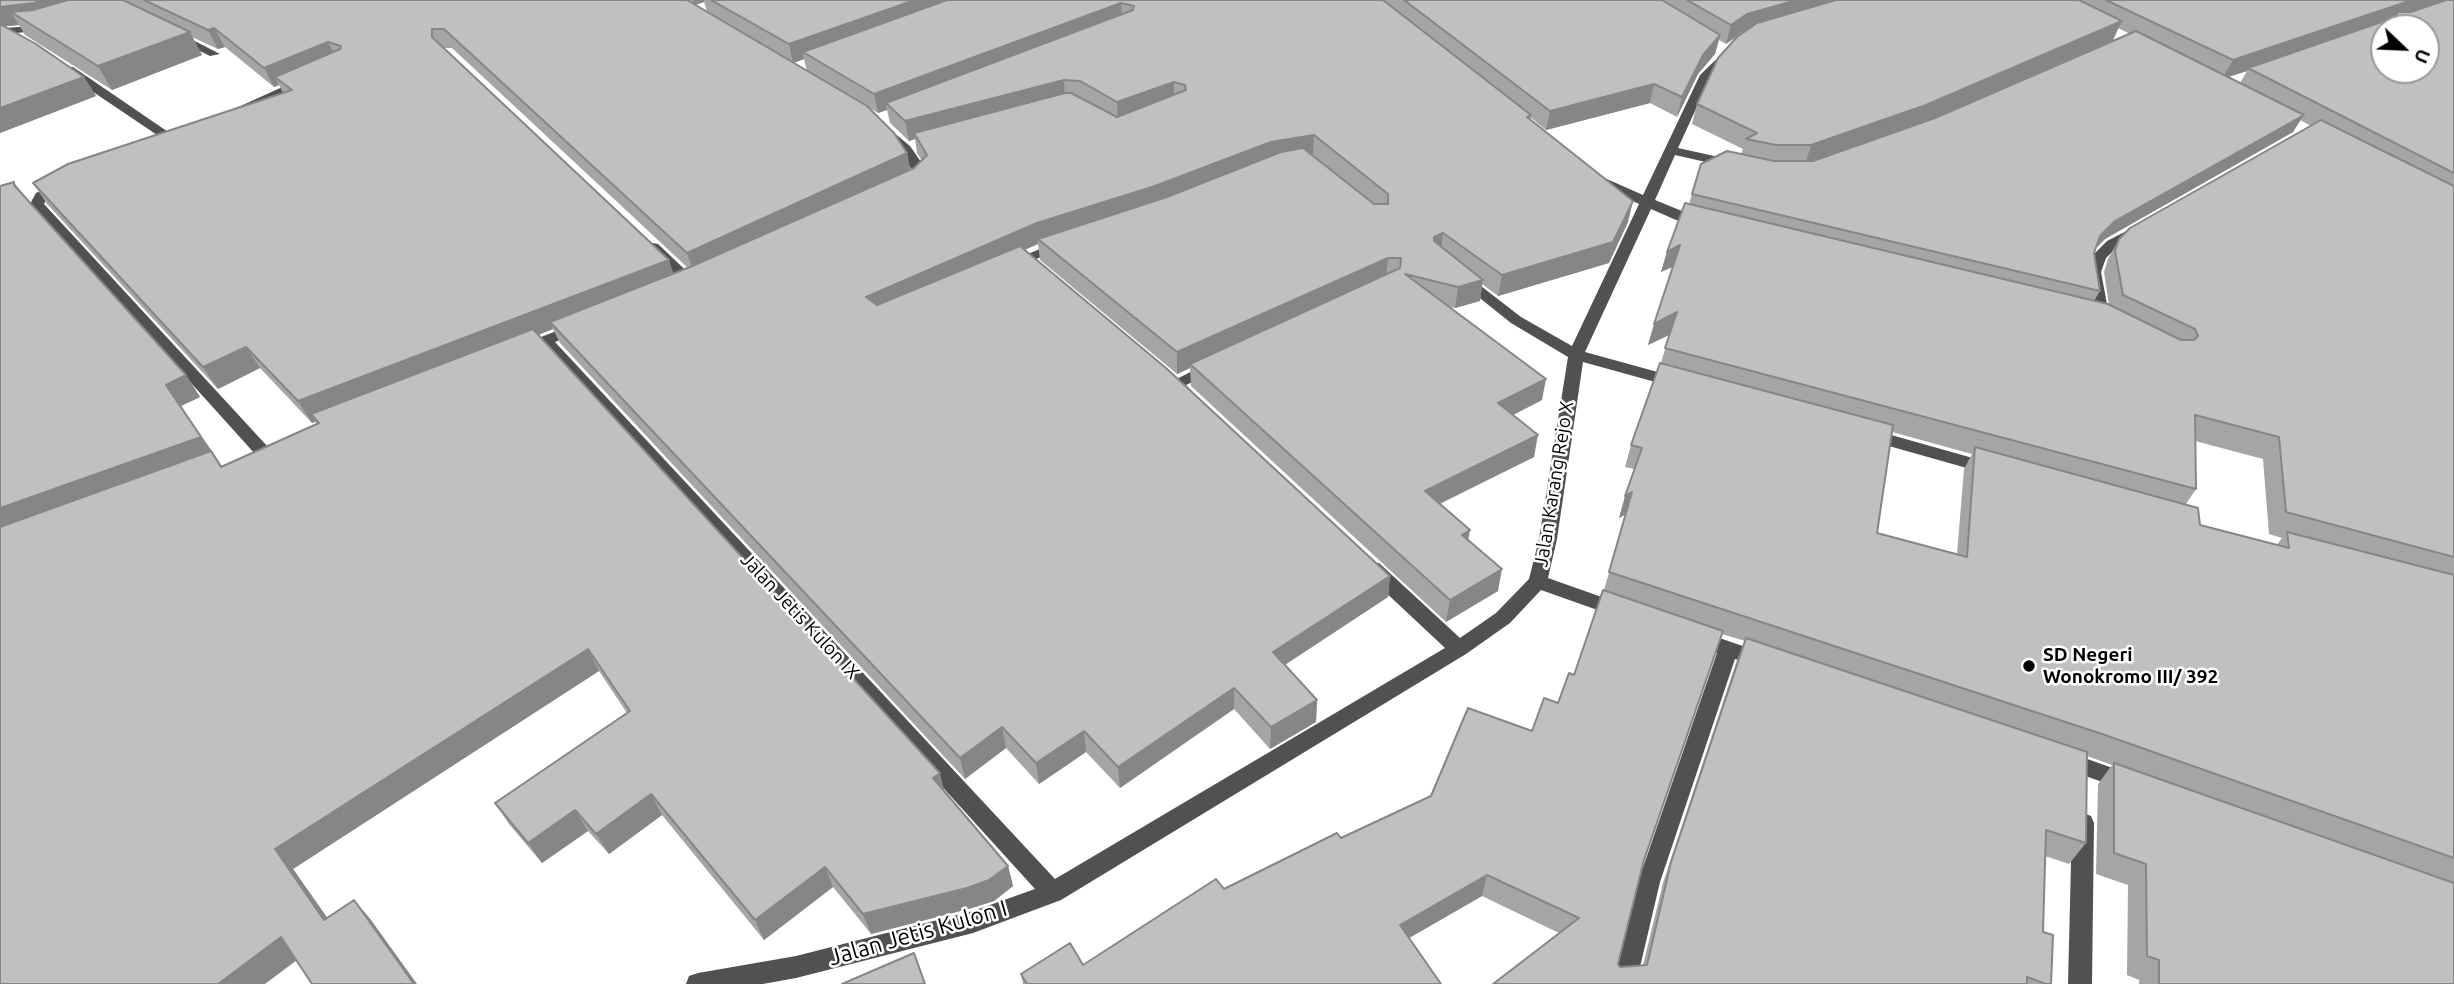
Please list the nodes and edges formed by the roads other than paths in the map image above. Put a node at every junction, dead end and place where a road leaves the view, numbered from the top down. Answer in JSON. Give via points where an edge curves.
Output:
{"nodes":[{"id":1,"x":58,"y":23,"type":"edge"},
{"id":2,"x":164,"y":29,"type":"edge"},
{"id":3,"x":3,"y":30,"type":"edge"},
{"id":4,"x":1747,"y":37,"type":"edge"},
{"id":5,"x":29,"y":45,"type":"edge"},
{"id":6,"x":214,"y":54,"type":"dead end"},
{"id":7,"x":54,"y":59,"type":"edge"},
{"id":8,"x":318,"y":76,"type":"edge"},
{"id":9,"x":232,"y":112,"type":"edge"},
{"id":10,"x":890,"y":116,"type":"edge"},
{"id":11,"x":171,"y":138,"type":"edge"},
{"id":12,"x":1673,"y":151,"type":"junction"},
{"id":13,"x":1744,"y":166,"type":"edge"},
{"id":14,"x":1582,"y":169,"type":"edge"},
{"id":15,"x":69,"y":182,"type":"edge"},
{"id":16,"x":900,"y":188,"type":"edge"},
{"id":17,"x":1648,"y":204,"type":"junction"},
{"id":18,"x":2158,"y":218,"type":"edge"},
{"id":19,"x":1721,"y":227,"type":"edge"},
{"id":20,"x":642,"y":237,"type":"edge"},
{"id":21,"x":1071,"y":241,"type":"edge"},
{"id":22,"x":1001,"y":268,"type":"edge"},
{"id":23,"x":1451,"y":269,"type":"edge"},
{"id":24,"x":691,"y":283,"type":"edge"},
{"id":25,"x":2101,"y":320,"type":"edge"},
{"id":26,"x":594,"y":321,"type":"edge"},
{"id":27,"x":545,"y":340,"type":"junction"},
{"id":28,"x":507,"y":355,"type":"edge"},
{"id":29,"x":1576,"y":355,"type":"junction"},
{"id":30,"x":1233,"y":356,"type":"edge"},
{"id":31,"x":1693,"y":387,"type":"edge"},
{"id":32,"x":1201,"y":408,"type":"edge"},
{"id":33,"x":1853,"y":431,"type":"edge"},
{"id":34,"x":262,"y":451,"type":"edge"},
{"id":35,"x":2000,"y":471,"type":"edge"},
{"id":36,"x":1360,"y":556,"type":"edge"},
{"id":37,"x":1538,"y":582,"type":"junction"},
{"id":38,"x":1642,"y":619,"type":"edge"},
{"id":39,"x":1679,"y":632,"type":"edge"},
{"id":40,"x":1459,"y":649,"type":"junction"},
{"id":41,"x":1728,"y":649,"type":"junction"},
{"id":42,"x":1781,"y":666,"type":"edge"},
{"id":43,"x":2045,"y":754,"type":"edge"},
{"id":44,"x":2085,"y":767,"type":"junction"},
{"id":45,"x":2149,"y":790,"type":"edge"},
{"id":46,"x":1053,"y":893,"type":"junction"},
{"id":47,"x":799,"y":975,"type":"edge"},
{"id":48,"x":698,"y":984,"type":"edge"},
{"id":49,"x":1624,"y":984,"type":"edge"},
{"id":50,"x":2080,"y":984,"type":"edge"}],
"edges":[{"from":1,"to":3,"type":"street"},
{"from":2,"to":6,"type":"street"},
{"from":3,"to":5,"type":"street"},
{"from":4,"to":12,"type":"street","name":"Jalan Karang Rejo X","via":[[1722,49]]},
{"from":7,"to":11,"type":"street"},
{"from":8,"to":9,"type":"street"},
{"from":10,"to":16,"type":"street","via":[[877,121],[911,147],[921,175]]},
{"from":12,"to":13,"type":"street"},
{"from":12,"to":17,"type":"street","name":"Jalan Karang Rejo X"},
{"from":14,"to":17,"type":"street"},
{"from":15,"to":34,"type":"street","via":[[47,192],[37,204]]},
{"from":17,"to":19,"type":"street"},
{"from":17,"to":29,"type":"street","name":"Jalan Karang Rejo X"},
{"from":18,"to":25,"type":"street","via":[[2099,256],[2094,272]]},
{"from":20,"to":24,"type":"street"},
{"from":21,"to":22,"type":"street","via":[[1031,262]]},
{"from":23,"to":29,"type":"street","via":[[1516,320]]},
{"from":26,"to":27,"type":"street"},
{"from":27,"to":28,"type":"street"},
{"from":27,"to":46,"type":"street","name":"Jalan Jetis Kulon IX"},
{"from":29,"to":31,"type":"street"},
{"from":29,"to":37,"type":"street","name":"Jalan Karang Rejo X"},
{"from":30,"to":32,"type":"street","via":[[1170,379]]},
{"from":33,"to":35,"type":"street"},
{"from":36,"to":40,"type":"street"},
{"from":37,"to":38,"type":"street"},
{"from":37,"to":40,"type":"street","name":"Jalan Karang Rejo X","via":[[1503,618]]},
{"from":39,"to":41,"type":"street"},
{"from":40,"to":46,"type":"street","name":"Jalan Karang Rejo X"},
{"from":41,"to":42,"type":"street"},
{"from":41,"to":49,"type":"street","via":[[1649,882]]},
{"from":43,"to":44,"type":"street"},
{"from":44,"to":45,"type":"street"},
{"from":44,"to":50,"type":"street"},
{"from":46,"to":47,"type":"street","name":"Jalan Jetis Kulon I"},
{"from":47,"to":48,"type":"street","name":"Jalan Jetis Kulon I"}]}
